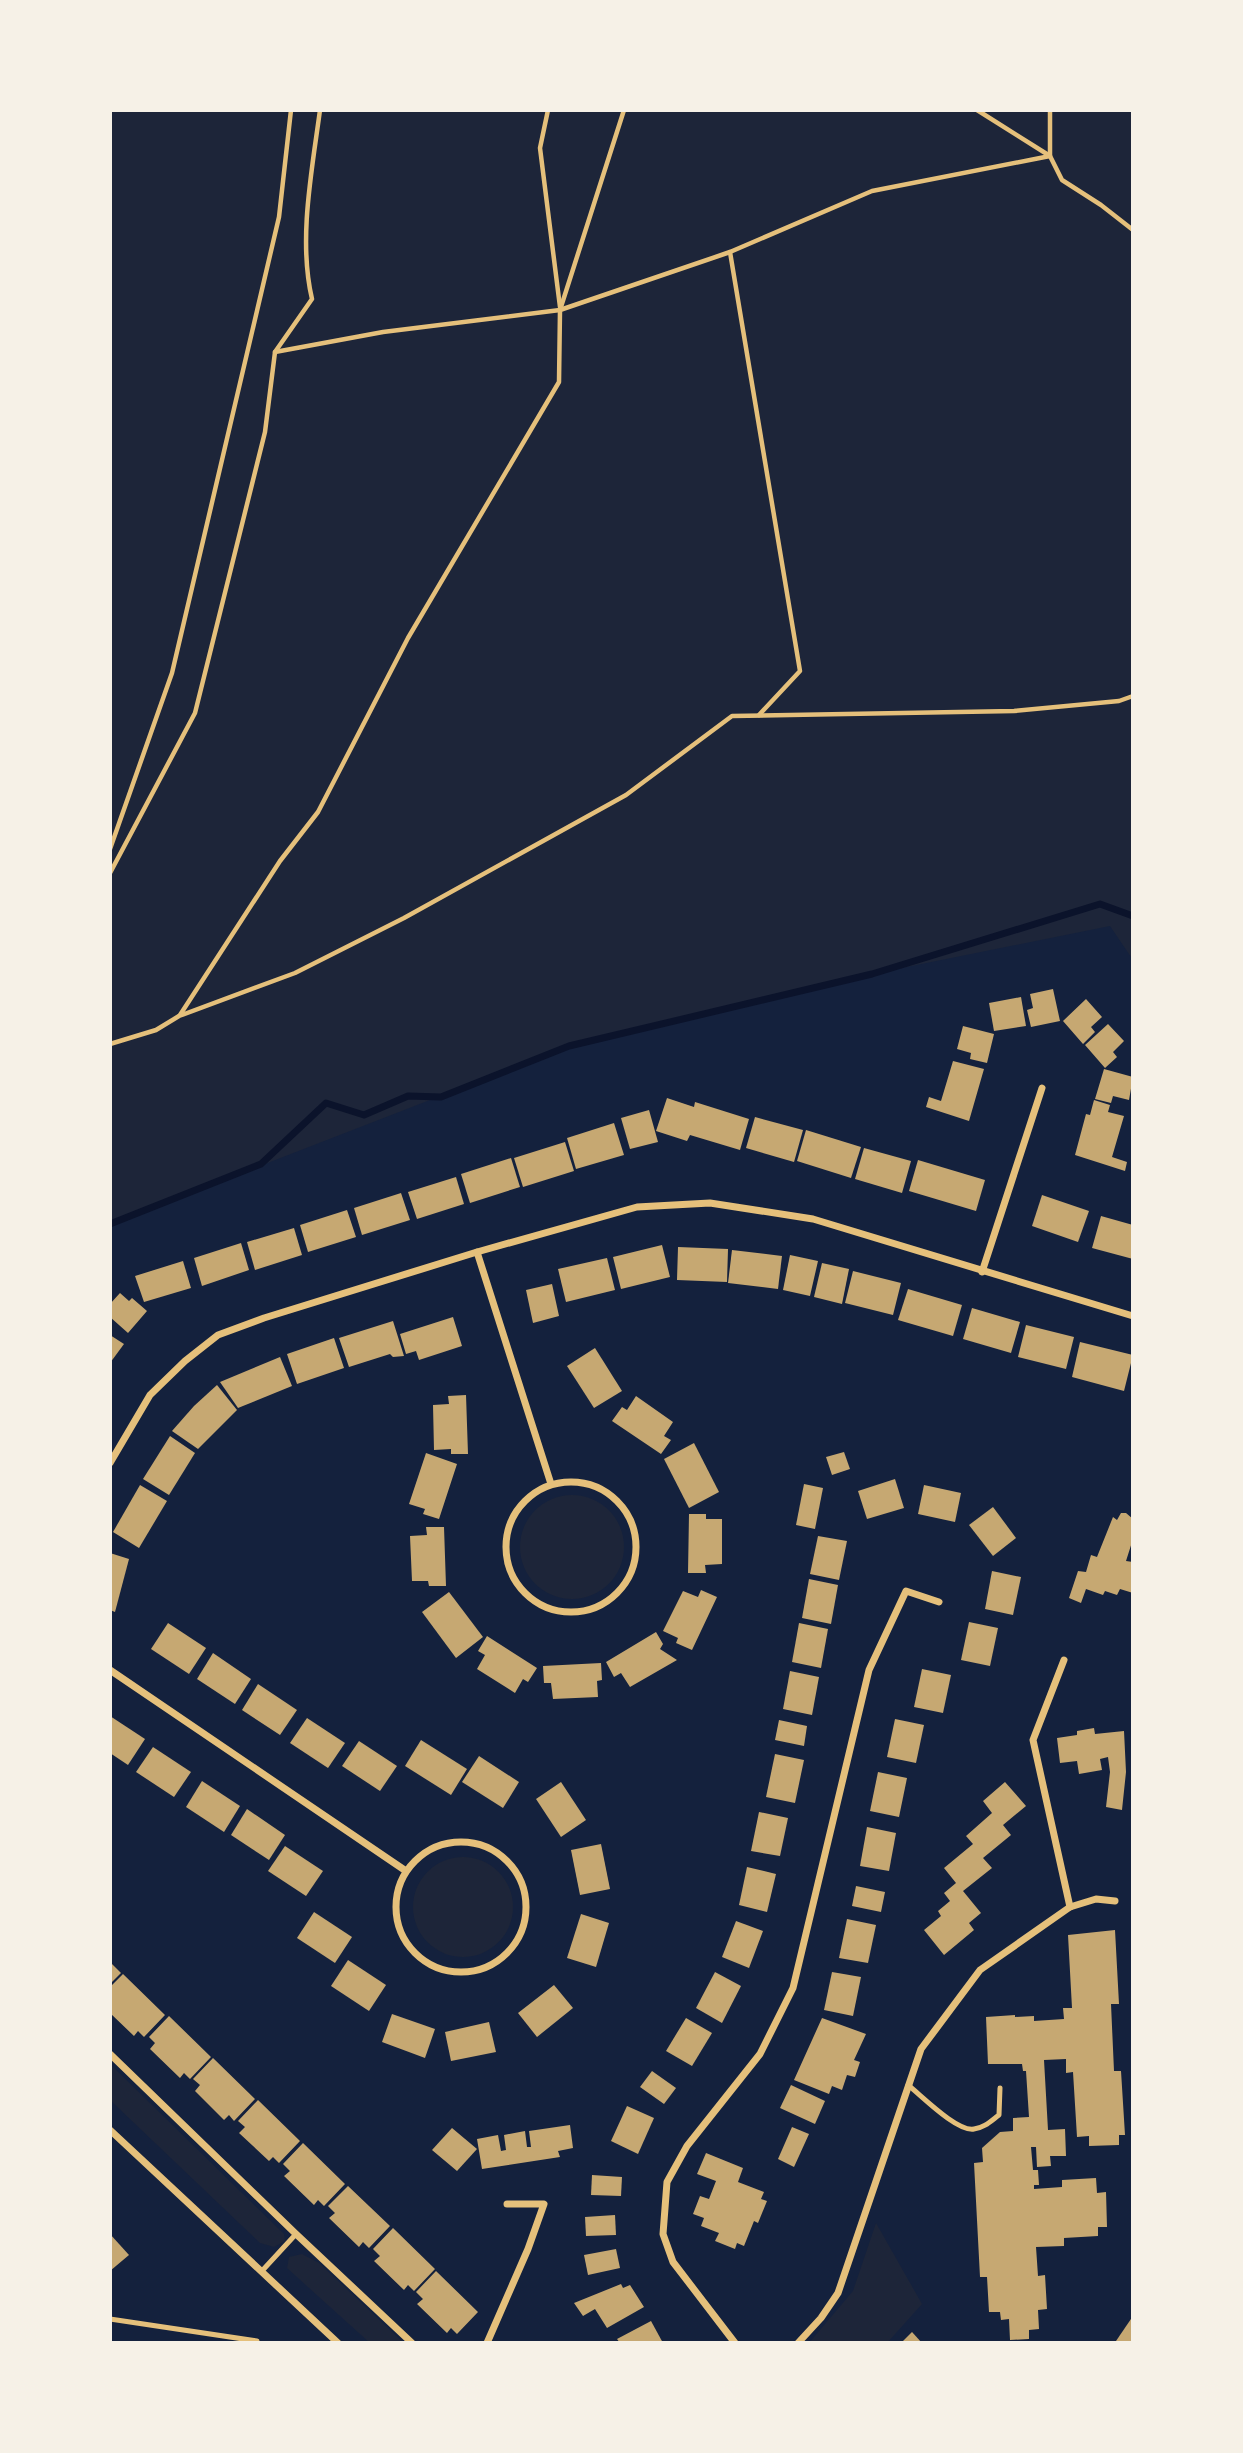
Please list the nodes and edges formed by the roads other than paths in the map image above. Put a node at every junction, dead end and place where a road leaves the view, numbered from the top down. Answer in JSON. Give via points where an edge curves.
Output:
{"nodes":[{"id":1,"x":1042,"y":1088,"type":"dead end"},
{"id":2,"x":477,"y":1252,"type":"junction"},
{"id":3,"x":982,"y":1272,"type":"junction"},
{"id":4,"x":1133,"y":1316,"type":"edge"},
{"id":5,"x":110,"y":1463,"type":"edge"},
{"id":6,"x":551,"y":1484,"type":"junction"},
{"id":7,"x":939,"y":1602,"type":"dead end"},
{"id":8,"x":1064,"y":1660,"type":"dead end"},
{"id":9,"x":110,"y":1670,"type":"edge"},
{"id":10,"x":406,"y":1871,"type":"junction"},
{"id":11,"x":1115,"y":1901,"type":"dead end"},
{"id":12,"x":1070,"y":1907,"type":"junction"},
{"id":13,"x":110,"y":2054,"type":"edge"},
{"id":14,"x":908,"y":2085,"type":"junction"},
{"id":15,"x":1000,"y":2088,"type":"dead end"},
{"id":16,"x":110,"y":2130,"type":"edge"},
{"id":17,"x":508,"y":2204,"type":"dead end"},
{"id":18,"x":296,"y":2234,"type":"junction"},
{"id":19,"x":261,"y":2272,"type":"junction"},
{"id":20,"x":110,"y":2319,"type":"edge"},
{"id":21,"x":800,"y":2340,"type":"edge"},
{"id":22,"x":257,"y":2341,"type":"edge"},
{"id":23,"x":338,"y":2343,"type":"edge"},
{"id":24,"x":412,"y":2343,"type":"edge"},
{"id":25,"x":487,"y":2343,"type":"edge"},
{"id":26,"x":736,"y":2343,"type":"edge"}],
"edges":[{"from":1,"to":3,"type":"street"},
{"from":2,"to":3,"type":"street","via":[[637,1207],[710,1203],[813,1219]]},
{"from":2,"to":5,"type":"street","via":[[218,1335],[150,1395]]},
{"from":2,"to":6,"type":"street"},
{"from":3,"to":4,"type":"street"},
{"from":6,"to":6,"type":"street","via":[[573,1481],[604,1491],[617,1501],[634,1529],[629,1577],[620,1590],[593,1608],[576,1612],[544,1607],[519,1587],[511,1572],[506,1556],[509,1524],[528,1497]]},
{"from":7,"to":26,"type":"street","via":[[906,1591],[869,1670],[793,1988],[760,2054],[687,2146],[667,2182],[663,2234],[673,2262]]},
{"from":8,"to":12,"type":"street","via":[[1033,1740]]},
{"from":9,"to":10,"type":"street"},
{"from":10,"to":10,"type":"street","via":[[431,1849],[446,1843],[479,1844],[494,1850],[518,1873],[527,1904],[521,1936],[512,1950],[485,1969],[469,1973],[429,1964],[410,1949],[397,1919],[396,1902]]},
{"from":11,"to":12,"type":"street","via":[[1096,1899]]},
{"from":12,"to":14,"type":"street","via":[[980,1970],[921,2049]]},
{"from":13,"to":18,"type":"street"},
{"from":14,"to":15,"type":"lane","via":[[958,2126],[972,2130],[999,2115]]},
{"from":14,"to":21,"type":"street","via":[[838,2293]]},
{"from":16,"to":19,"type":"street"},
{"from":17,"to":25,"type":"street","via":[[544,2204]]},
{"from":18,"to":19,"type":"lane"},
{"from":18,"to":24,"type":"street"},
{"from":19,"to":23,"type":"street"},
{"from":20,"to":22,"type":"lane"}]}
